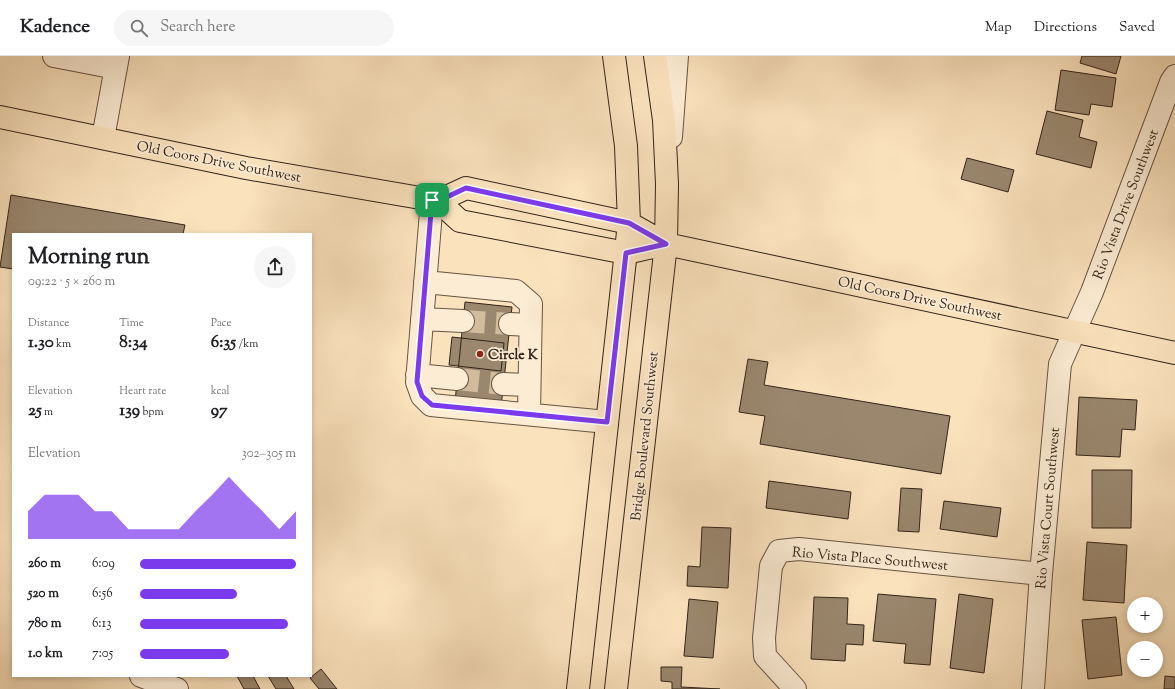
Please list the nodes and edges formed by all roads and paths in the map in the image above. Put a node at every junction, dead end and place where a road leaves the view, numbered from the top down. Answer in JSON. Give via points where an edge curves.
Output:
{"nodes":[{"id":1,"x":54,"y":56,"type":"edge"},
{"id":2,"x":614,"y":56,"type":"edge"},
{"id":3,"x":655,"y":56,"type":"edge"},
{"id":4,"x":677,"y":56,"type":"edge"},
{"id":5,"x":117,"y":62,"type":"edge"},
{"id":6,"x":1175,"y":76,"type":"edge"},
{"id":7,"x":0,"y":117,"type":"edge"},
{"id":8,"x":103,"y":138,"type":"junction"},
{"id":9,"x":667,"y":184,"type":"junction"},
{"id":10,"x":435,"y":200,"type":"junction"},
{"id":11,"x":629,"y":223,"type":"junction"},
{"id":12,"x":666,"y":244,"type":"junction"},
{"id":13,"x":626,"y":253,"type":"junction"},
{"id":14,"x":425,"y":282,"type":"junction"},
{"id":15,"x":422,"y":319,"type":"junction"},
{"id":16,"x":463,"y":321,"type":"tunnel mouth"},
{"id":17,"x":1075,"y":331,"type":"junction"},
{"id":18,"x":1175,"y":353,"type":"edge"},
{"id":19,"x":417,"y":375,"type":"junction"},
{"id":20,"x":457,"y":379,"type":"tunnel mouth"},
{"id":21,"x":503,"y":384,"type":"tunnel mouth"},
{"id":22,"x":529,"y":385,"type":"junction"},
{"id":23,"x":529,"y":414,"type":"junction"},
{"id":24,"x":607,"y":422,"type":"junction"},
{"id":25,"x":1041,"y":574,"type":"junction"},
{"id":26,"x":144,"y":677,"type":"edge"},
{"id":27,"x":177,"y":689,"type":"edge"},
{"id":28,"x":578,"y":689,"type":"edge"},
{"id":29,"x":616,"y":689,"type":"edge"},
{"id":30,"x":795,"y":689,"type":"edge"},
{"id":31,"x":1033,"y":689,"type":"edge"}],
"edges":[{"from":1,"to":5,"type":"street"},
{"from":2,"to":11,"type":"main road","via":[[626,146]]},
{"from":3,"to":9,"type":"main road","name":"Bridge Boulevard Southwest","via":[[664,120]]},
{"from":4,"to":9,"type":"street"},
{"from":5,"to":8,"type":"street"},
{"from":6,"to":17,"type":"street","name":"Rio Vista Drive Southwest"},
{"from":7,"to":8,"type":"main road","name":"Old Coors Drive Southwest"},
{"from":8,"to":10,"type":"main road","name":"Old Coors Drive Southwest","via":[[246,168]]},
{"from":9,"to":12,"type":"main road","name":"Bridge Boulevard Southwest"},
{"from":10,"to":11,"type":"main road","name":"Old Coors Drive Southwest","via":[[466,188]]},
{"from":10,"to":13,"type":"main road","name":"Old Coors Drive Southwest","via":[[460,221]]},
{"from":10,"to":14,"type":"street"},
{"from":11,"to":12,"type":"main road","name":"Old Coors Drive Southwest"},
{"from":11,"to":13,"type":"main road"},
{"from":12,"to":13,"type":"main road","name":"Old Coors Drive Southwest"},
{"from":12,"to":17,"type":"main road","name":"Old Coors Drive Southwest"},
{"from":12,"to":29,"type":"main road","name":"Bridge Boulevard Southwest"},
{"from":13,"to":24,"type":"main road"},
{"from":14,"to":15,"type":"street"},
{"from":14,"to":22,"type":"street","via":[[516,291],[531,304],[520,325]]},
{"from":15,"to":16,"type":"street"},
{"from":15,"to":19,"type":"street"},
{"from":17,"to":18,"type":"main road","name":"Old Coors Drive Southwest"},
{"from":17,"to":25,"type":"street","name":"Rio Vista Court Southwest","via":[[1060,364]]},
{"from":19,"to":20,"type":"street"},
{"from":19,"to":23,"type":"street","via":[[422,396],[432,405]]},
{"from":21,"to":22,"type":"street"},
{"from":22,"to":23,"type":"street"},
{"from":23,"to":24,"type":"street"},
{"from":24,"to":28,"type":"main road"},
{"from":25,"to":30,"type":"street","name":"Rio Vista Place Southwest","via":[[799,549],[779,551],[771,566],[764,638],[766,656]]},
{"from":25,"to":31,"type":"street","name":"Rio Vista Court Southwest"},
{"from":26,"to":27,"type":"street"}]}
